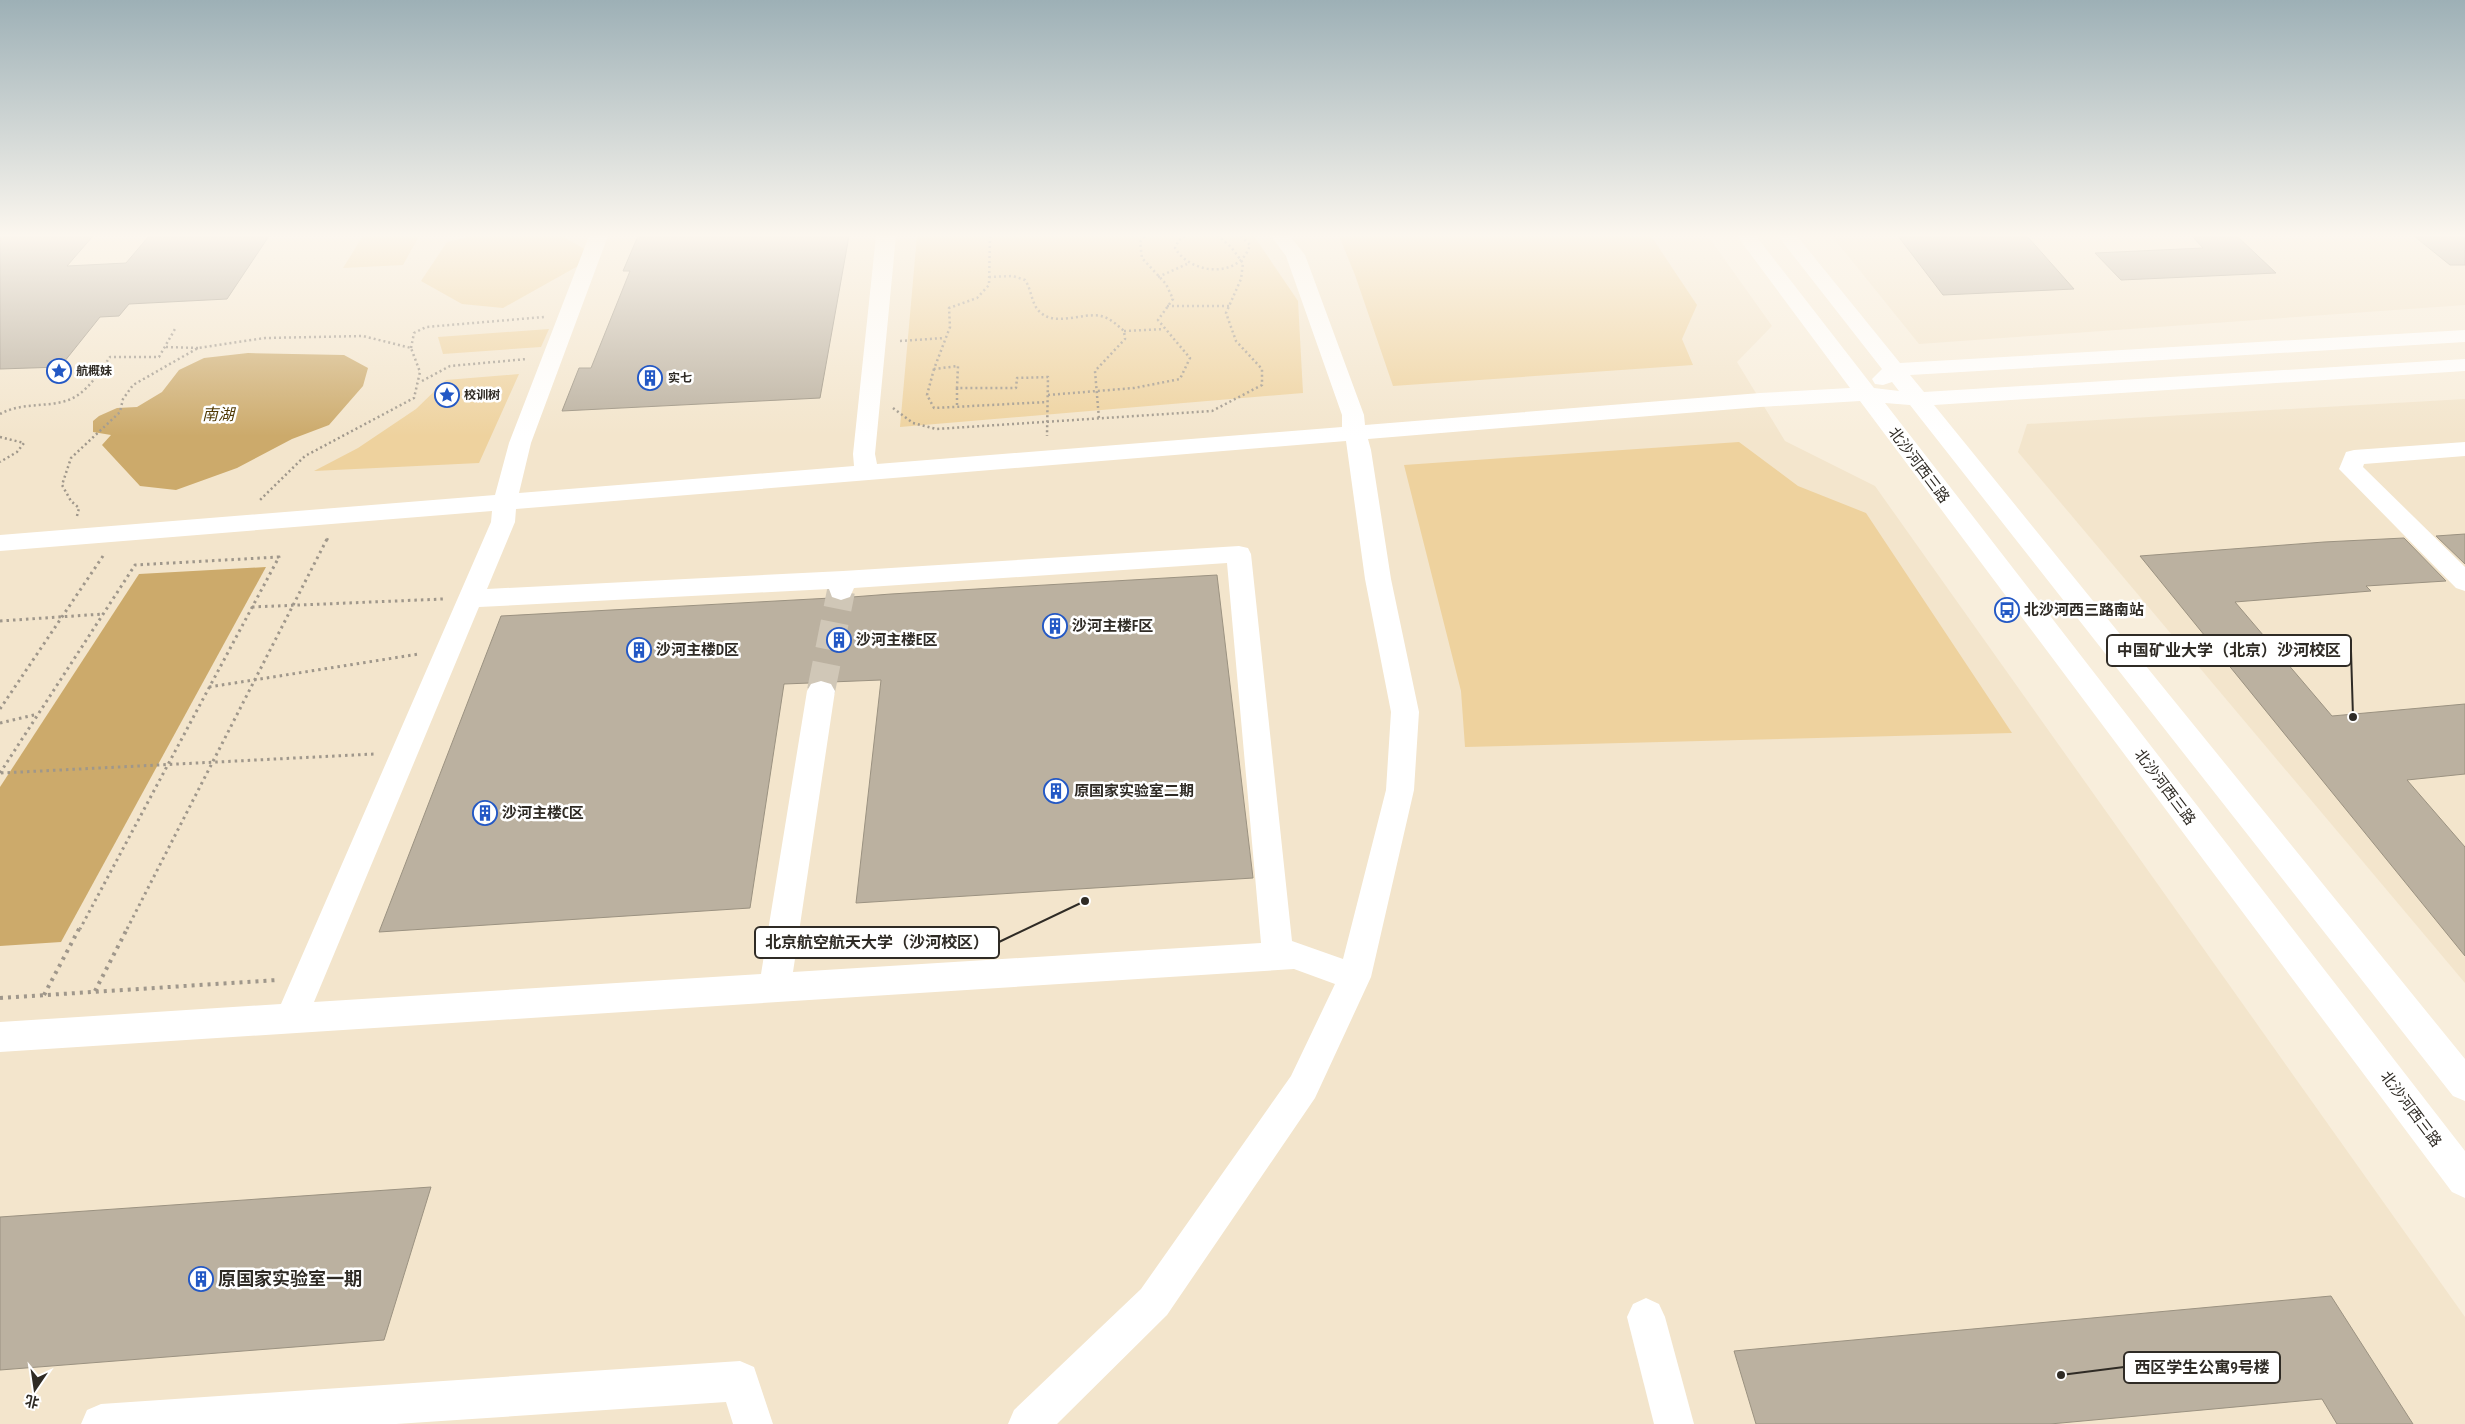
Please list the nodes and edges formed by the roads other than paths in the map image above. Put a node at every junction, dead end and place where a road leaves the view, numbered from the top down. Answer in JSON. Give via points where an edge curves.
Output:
{"nodes":[{"id":1,"x":573,"y":302,"type":"edge"},
{"id":2,"x":879,"y":302,"type":"edge"},
{"id":3,"x":1312,"y":302,"type":"edge"},
{"id":4,"x":1796,"y":302,"type":"edge"},
{"id":5,"x":1840,"y":302,"type":"edge"},
{"id":6,"x":2465,"y":336,"type":"edge"},
{"id":7,"x":2465,"y":365,"type":"edge"},
{"id":8,"x":1894,"y":370,"type":"junction"},
{"id":9,"x":1865,"y":394,"type":"junction"},
{"id":10,"x":1917,"y":399,"type":"junction"},
{"id":11,"x":1354,"y":432,"type":"junction"},
{"id":12,"x":2465,"y":449,"type":"edge"},
{"id":13,"x":867,"y":472,"type":"junction"},
{"id":14,"x":505,"y":501,"type":"junction"},
{"id":15,"x":0,"y":543,"type":"edge"},
{"id":16,"x":2465,"y":582,"type":"edge"},
{"id":17,"x":470,"y":599,"type":"junction"},
{"id":18,"x":821,"y":691,"type":"tunnel mouth"},
{"id":19,"x":1278,"y":956,"type":"junction"},
{"id":20,"x":1355,"y":977,"type":"junction"},
{"id":21,"x":775,"y":988,"type":"junction"},
{"id":22,"x":291,"y":1019,"type":"junction"},
{"id":23,"x":0,"y":1038,"type":"edge"},
{"id":24,"x":2465,"y":1085,"type":"edge"},
{"id":25,"x":2465,"y":1180,"type":"edge"},
{"id":26,"x":1646,"y":1317,"type":"dead end"},
{"id":27,"x":101,"y":1424,"type":"edge"},
{"id":28,"x":754,"y":1424,"type":"edge"},
{"id":29,"x":1028,"y":1424,"type":"edge"},
{"id":30,"x":1674,"y":1424,"type":"edge"}],
"edges":[{"from":1,"to":14,"type":"street","via":[[520,443]]},
{"from":2,"to":13,"type":"street","via":[[864,454]]},
{"from":3,"to":11,"type":"street","via":[[1353,415]]},
{"from":4,"to":9,"type":"street","name":"北沙河西三路"},
{"from":5,"to":8,"type":"street"},
{"from":6,"to":8,"type":"street"},
{"from":7,"to":10,"type":"street"},
{"from":8,"to":9,"type":"street"},
{"from":8,"to":10,"type":"street"},
{"from":9,"to":10,"type":"street"},
{"from":9,"to":11,"type":"street"},
{"from":9,"to":25,"type":"street","name":"北沙河西三路"},
{"from":10,"to":24,"type":"street"},
{"from":11,"to":13,"type":"street"},
{"from":11,"to":20,"type":"street","via":[[1360,450],[1378,579],[1405,712],[1400,790]]},
{"from":12,"to":16,"type":"street","via":[[2354,457],[2351,469]]},
{"from":13,"to":14,"type":"street"},
{"from":14,"to":15,"type":"street"},
{"from":14,"to":17,"type":"street","via":[[502,522]]},
{"from":17,"to":19,"type":"street","via":[[842,586],[1239,554]]},
{"from":17,"to":22,"type":"street"},
{"from":18,"to":21,"type":"street"},
{"from":19,"to":20,"type":"street","via":[[1294,955]]},
{"from":19,"to":21,"type":"street"},
{"from":20,"to":29,"type":"street","via":[[1303,1086],[1154,1302]]},
{"from":21,"to":22,"type":"street"},
{"from":22,"to":23,"type":"street"},
{"from":26,"to":30,"type":"street"},
{"from":27,"to":28,"type":"street","via":[[740,1381]]}]}
